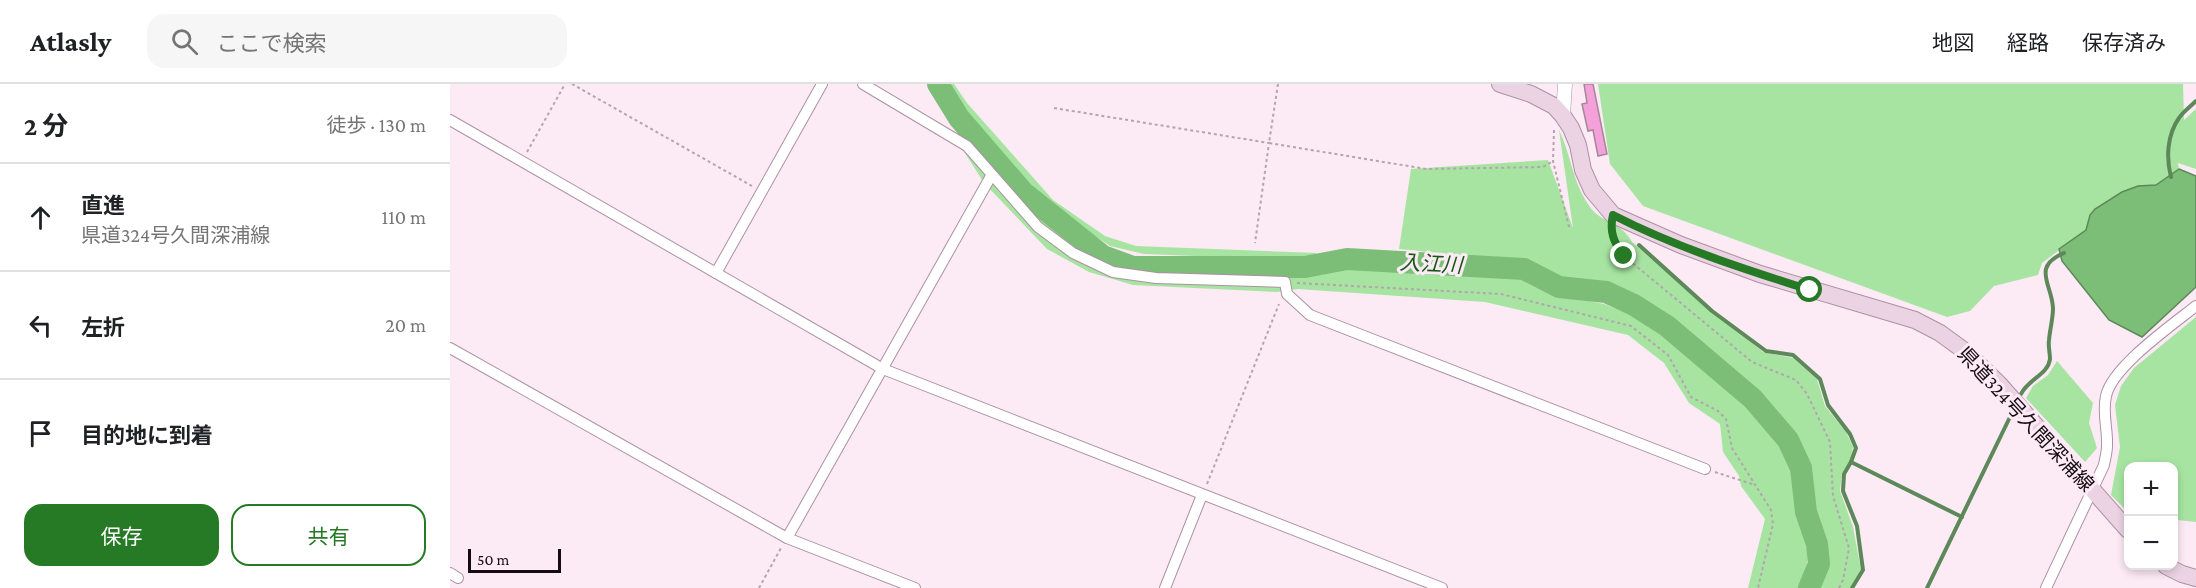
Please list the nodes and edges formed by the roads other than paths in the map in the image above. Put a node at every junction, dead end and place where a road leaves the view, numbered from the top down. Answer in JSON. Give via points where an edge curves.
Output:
{"nodes":[{"id":1,"x":822,"y":84,"type":"edge"},
{"id":2,"x":863,"y":84,"type":"edge"},
{"id":3,"x":1500,"y":84,"type":"edge"},
{"id":4,"x":1565,"y":84,"type":"edge"},
{"id":5,"x":1558,"y":111,"type":"junction"},
{"id":6,"x":450,"y":120,"type":"edge"},
{"id":7,"x":992,"y":176,"type":"junction"},
{"id":8,"x":716,"y":273,"type":"junction"},
{"id":9,"x":2196,"y":306,"type":"edge"},
{"id":10,"x":450,"y":348,"type":"edge"},
{"id":11,"x":883,"y":369,"type":"junction"},
{"id":12,"x":1705,"y":469,"type":"road end"},
{"id":13,"x":2093,"y":490,"type":"junction"},
{"id":14,"x":1202,"y":495,"type":"junction"},
{"id":15,"x":2124,"y":525,"type":"edge"},
{"id":16,"x":787,"y":538,"type":"junction"},
{"id":17,"x":2174,"y":570,"type":"edge"},
{"id":18,"x":2196,"y":578,"type":"edge"},
{"id":19,"x":915,"y":588,"type":"edge"},
{"id":20,"x":1166,"y":588,"type":"edge"},
{"id":21,"x":1442,"y":588,"type":"edge"},
{"id":22,"x":2046,"y":588,"type":"edge"}],
"edges":[{"from":1,"to":8,"type":"street"},
{"from":2,"to":7,"type":"street","via":[[967,146]]},
{"from":3,"to":5,"type":"main road","via":[[1532,94]]},
{"from":4,"to":5,"type":"street"},
{"from":5,"to":13,"type":"main road","name":"県道324号久間深浦線","via":[[1571,128],[1592,190],[1613,215],[1760,274],[1898,314],[1940,333],[2000,385]]},
{"from":6,"to":8,"type":"street"},
{"from":7,"to":11,"type":"street"},
{"from":7,"to":12,"type":"street","via":[[1038,227],[1073,253],[1113,272],[1156,278],[1285,282],[1287,294],[1310,315]]},
{"from":8,"to":11,"type":"street"},
{"from":9,"to":13,"type":"street","via":[[2116,376],[2106,395],[2107,446]]},
{"from":10,"to":16,"type":"street"},
{"from":11,"to":14,"type":"street"},
{"from":11,"to":16,"type":"street"},
{"from":13,"to":15,"type":"main road","name":"県道324号久間深浦線"},
{"from":13,"to":22,"type":"street"},
{"from":14,"to":20,"type":"street"},
{"from":14,"to":21,"type":"street"},
{"from":16,"to":19,"type":"street"},
{"from":17,"to":18,"type":"main road"}]}
